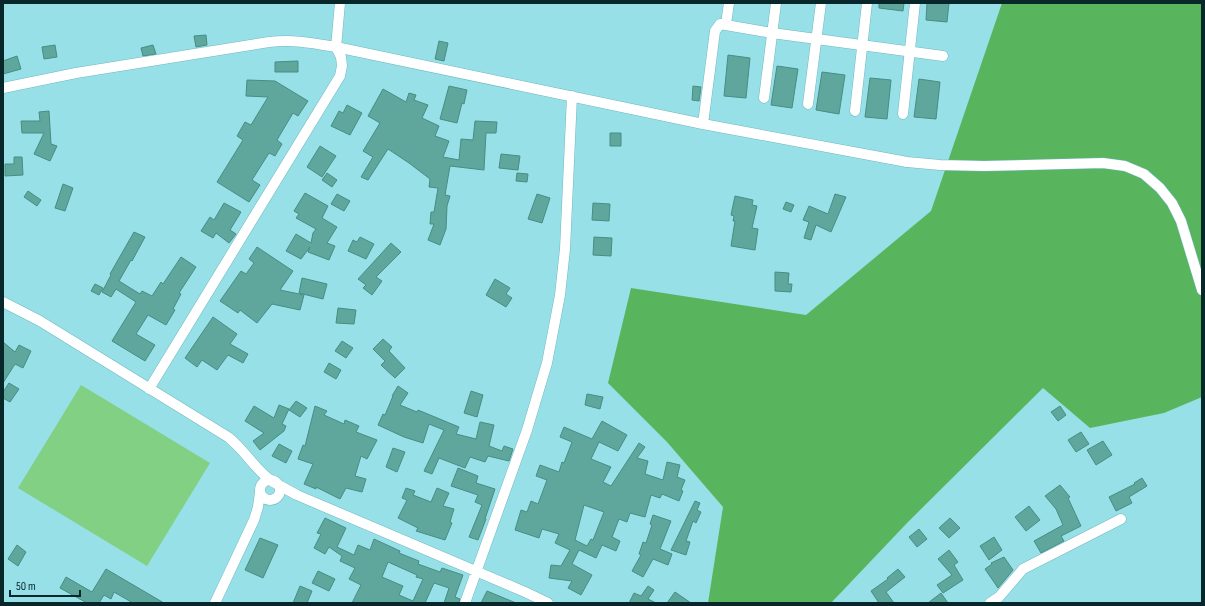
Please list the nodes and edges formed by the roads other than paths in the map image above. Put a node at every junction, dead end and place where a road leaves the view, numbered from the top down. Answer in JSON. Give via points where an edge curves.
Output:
{"nodes":[{"id":1,"x":340,"y":3,"type":"edge"},
{"id":2,"x":729,"y":3,"type":"edge"},
{"id":3,"x":776,"y":3,"type":"edge"},
{"id":4,"x":821,"y":3,"type":"edge"},
{"id":5,"x":867,"y":3,"type":"edge"},
{"id":6,"x":915,"y":3,"type":"edge"},
{"id":7,"x":726,"y":24,"type":"junction"},
{"id":8,"x":772,"y":33,"type":"junction"},
{"id":9,"x":816,"y":38,"type":"junction"},
{"id":10,"x":862,"y":45,"type":"junction"},
{"id":11,"x":336,"y":47,"type":"junction"},
{"id":12,"x":909,"y":52,"type":"junction"},
{"id":13,"x":943,"y":56,"type":"dead end"},
{"id":14,"x":3,"y":88,"type":"edge"},
{"id":15,"x":572,"y":96,"type":"junction"},
{"id":16,"x":764,"y":98,"type":"dead end"},
{"id":17,"x":808,"y":104,"type":"dead end"},
{"id":18,"x":855,"y":111,"type":"dead end"},
{"id":19,"x":903,"y":114,"type":"dead end"},
{"id":20,"x":703,"y":124,"type":"junction"},
{"id":21,"x":1202,"y":290,"type":"edge"},
{"id":22,"x":3,"y":302,"type":"edge"},
{"id":23,"x":150,"y":389,"type":"junction"},
{"id":24,"x":249,"y":458,"type":"junction"},
{"id":25,"x":274,"y":482,"type":"junction"},
{"id":26,"x":260,"y":490,"type":"junction"},
{"id":27,"x":306,"y":499,"type":"junction"},
{"id":28,"x":272,"y":500,"type":"junction"},
{"id":29,"x":1121,"y":519,"type":"dead end"},
{"id":30,"x":254,"y":520,"type":"junction"},
{"id":31,"x":476,"y":572,"type":"junction"},
{"id":32,"x":216,"y":603,"type":"edge"},
{"id":33,"x":465,"y":603,"type":"edge"},
{"id":34,"x":548,"y":603,"type":"edge"},
{"id":35,"x":990,"y":603,"type":"edge"}],
"edges":[{"from":1,"to":11,"type":"street"},
{"from":2,"to":7,"type":"street"},
{"from":3,"to":8,"type":"street"},
{"from":4,"to":9,"type":"street"},
{"from":5,"to":10,"type":"street"},
{"from":6,"to":12,"type":"street"},
{"from":7,"to":8,"type":"street"},
{"from":7,"to":20,"type":"street","via":[[720,24],[716,31]]},
{"from":8,"to":9,"type":"street"},
{"from":8,"to":16,"type":"street"},
{"from":9,"to":10,"type":"street"},
{"from":9,"to":17,"type":"street"},
{"from":10,"to":12,"type":"street"},
{"from":10,"to":18,"type":"street"},
{"from":11,"to":14,"type":"street","via":[[294,40],[269,42],[76,73]]},
{"from":11,"to":15,"type":"street"},
{"from":11,"to":23,"type":"street","via":[[341,56],[340,76]]},
{"from":12,"to":13,"type":"street"},
{"from":12,"to":19,"type":"street"},
{"from":15,"to":20,"type":"street"},
{"from":15,"to":31,"type":"street","via":[[565,249],[554,333],[527,430]]},
{"from":20,"to":21,"type":"street","via":[[907,162],[984,166],[1102,163],[1125,166],[1144,174],[1172,203],[1182,222]]},
{"from":22,"to":23,"type":"street","via":[[40,321]]},
{"from":23,"to":24,"type":"street","via":[[228,436]]},
{"from":24,"to":25,"type":"street"},
{"from":24,"to":26,"type":"street","via":[[259,480]]},
{"from":25,"to":26,"type":"street","via":[[265,482]]},
{"from":25,"to":27,"type":"street"},
{"from":25,"to":28,"type":"street","via":[[279,487],[279,492]]},
{"from":26,"to":28,"type":"street","via":[[264,499]]},
{"from":26,"to":30,"type":"street"},
{"from":27,"to":28,"type":"street","via":[[285,497]]},
{"from":27,"to":31,"type":"street"},
{"from":28,"to":30,"type":"street"},
{"from":29,"to":35,"type":"street","via":[[1023,569],[999,597]]},
{"from":30,"to":32,"type":"street"},
{"from":31,"to":33,"type":"street"},
{"from":31,"to":34,"type":"street"}]}
